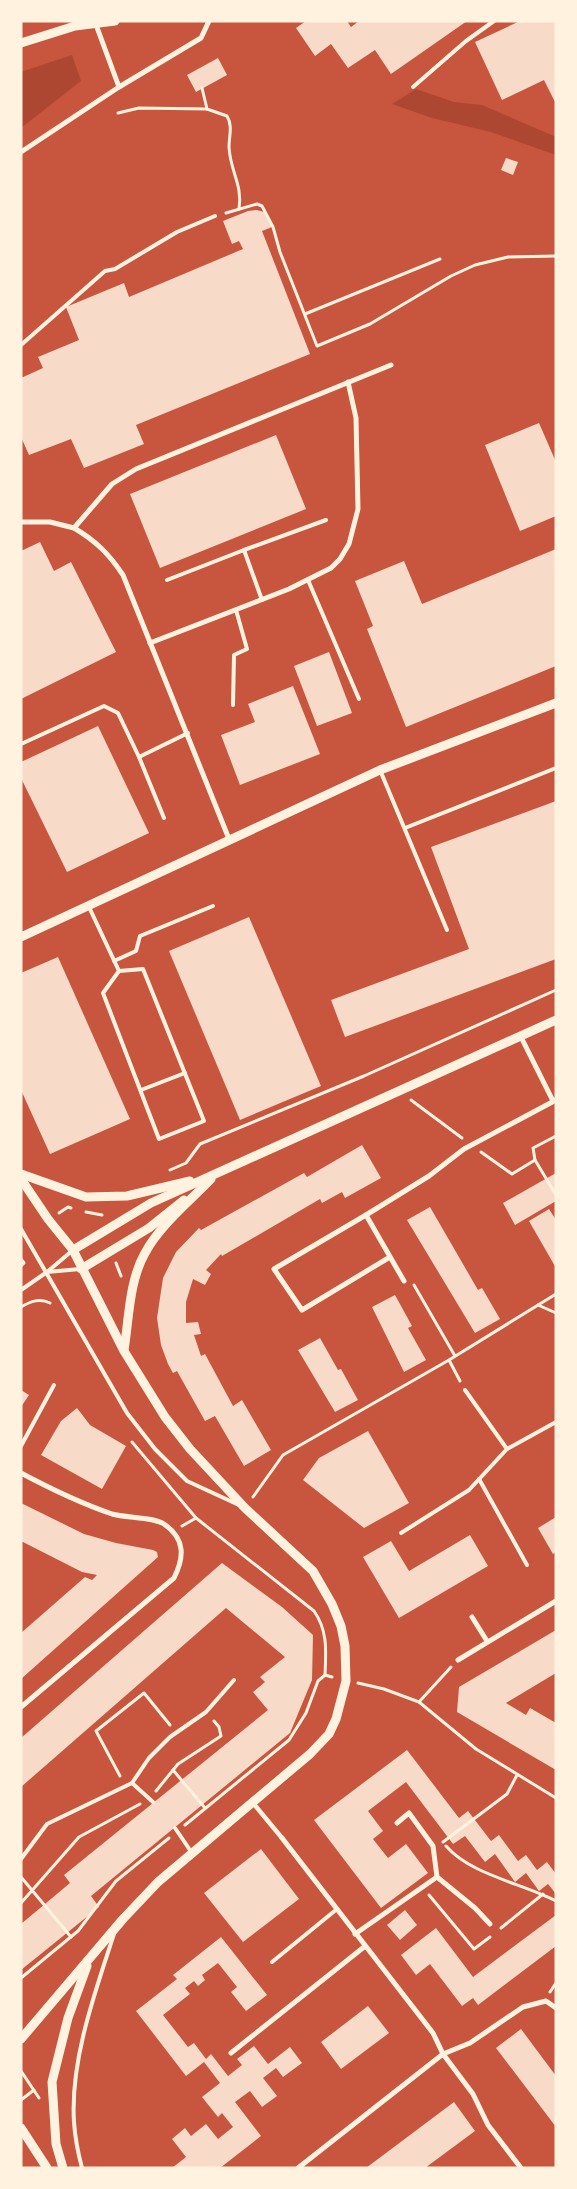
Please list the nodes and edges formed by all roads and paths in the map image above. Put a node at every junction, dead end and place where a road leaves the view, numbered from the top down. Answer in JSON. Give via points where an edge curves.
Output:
{"nodes":[{"id":1,"x":115,"y":21,"type":"edge"},
{"id":2,"x":209,"y":21,"type":"edge"},
{"id":3,"x":494,"y":21,"type":"edge"},
{"id":4,"x":96,"y":22,"type":"edge"},
{"id":5,"x":21,"y":42,"type":"edge"},
{"id":6,"x":119,"y":87,"type":"junction"},
{"id":7,"x":413,"y":87,"type":"dead end"},
{"id":8,"x":202,"y":88,"type":"dead end"},
{"id":9,"x":207,"y":109,"type":"junction"},
{"id":10,"x":118,"y":113,"type":"dead end"},
{"id":11,"x":21,"y":152,"type":"edge"},
{"id":12,"x":239,"y":209,"type":"junction"},
{"id":13,"x":215,"y":216,"type":"joint"},
{"id":14,"x":556,"y":256,"type":"edge"},
{"id":15,"x":440,"y":259,"type":"dead end"},
{"id":16,"x":305,"y":314,"type":"junction"},
{"id":17,"x":21,"y":345,"type":"edge"},
{"id":18,"x":391,"y":366,"type":"dead end"},
{"id":19,"x":348,"y":382,"type":"junction"},
{"id":20,"x":326,"y":520,"type":"dead end"},
{"id":21,"x":21,"y":522,"type":"edge"},
{"id":22,"x":74,"y":528,"type":"junction"},
{"id":23,"x":244,"y":550,"type":"junction"},
{"id":24,"x":167,"y":580,"type":"dead end"},
{"id":25,"x":308,"y":580,"type":"junction"},
{"id":26,"x":262,"y":600,"type":"junction"},
{"id":27,"x":236,"y":610,"type":"junction"},
{"id":28,"x":150,"y":643,"type":"junction"},
{"id":29,"x":359,"y":699,"type":"dead end"},
{"id":30,"x":556,"y":703,"type":"edge"},
{"id":31,"x":233,"y":705,"type":"dead end"},
{"id":32,"x":188,"y":733,"type":"junction"},
{"id":33,"x":21,"y":744,"type":"edge"},
{"id":34,"x":139,"y":757,"type":"junction"},
{"id":35,"x":556,"y":768,"type":"edge"},
{"id":36,"x":380,"y":770,"type":"junction"},
{"id":37,"x":164,"y":818,"type":"dead end"},
{"id":38,"x":405,"y":828,"type":"junction"},
{"id":39,"x":230,"y":839,"type":"junction"},
{"id":40,"x":88,"y":904,"type":"junction"},
{"id":41,"x":213,"y":906,"type":"dead end"},
{"id":42,"x":447,"y":930,"type":"dead end"},
{"id":43,"x":21,"y":936,"type":"edge"},
{"id":44,"x":114,"y":961,"type":"junction"},
{"id":45,"x":119,"y":971,"type":"junction"},
{"id":46,"x":556,"y":990,"type":"edge"},
{"id":47,"x":556,"y":1020,"type":"edge"},
{"id":48,"x":521,"y":1037,"type":"junction"},
{"id":49,"x":184,"y":1073,"type":"junction"},
{"id":50,"x":141,"y":1090,"type":"junction"},
{"id":51,"x":398,"y":1091,"type":"junction"},
{"id":52,"x":554,"y":1100,"type":"edge"},
{"id":53,"x":556,"y":1136,"type":"edge"},
{"id":54,"x":471,"y":1145,"type":"junction"},
{"id":55,"x":535,"y":1160,"type":"junction"},
{"id":56,"x":162,"y":1173,"type":"dead end"},
{"id":57,"x":21,"y":1174,"type":"edge"},
{"id":58,"x":215,"y":1175,"type":"junction"},
{"id":59,"x":21,"y":1179,"type":"edge"},
{"id":60,"x":556,"y":1195,"type":"edge"},
{"id":61,"x":366,"y":1215,"type":"junction"},
{"id":62,"x":21,"y":1229,"type":"edge"},
{"id":63,"x":73,"y":1250,"type":"junction"},
{"id":64,"x":390,"y":1257,"type":"junction"},
{"id":65,"x":21,"y":1259,"type":"edge"},
{"id":66,"x":21,"y":1266,"type":"edge"},
{"id":67,"x":81,"y":1269,"type":"junction"},
{"id":68,"x":47,"y":1272,"type":"junction"},
{"id":69,"x":404,"y":1281,"type":"joint"},
{"id":70,"x":21,"y":1290,"type":"edge"},
{"id":71,"x":556,"y":1294,"type":"edge"},
{"id":72,"x":538,"y":1305,"type":"junction"},
{"id":73,"x":556,"y":1313,"type":"edge"},
{"id":74,"x":124,"y":1351,"type":"junction"},
{"id":75,"x":456,"y":1356,"type":"junction"},
{"id":76,"x":449,"y":1360,"type":"junction"},
{"id":77,"x":54,"y":1385,"type":"dead end"},
{"id":78,"x":466,"y":1390,"type":"joint"},
{"id":79,"x":556,"y":1422,"type":"edge"},
{"id":80,"x":21,"y":1446,"type":"edge"},
{"id":81,"x":507,"y":1449,"type":"junction"},
{"id":82,"x":21,"y":1473,"type":"edge"},
{"id":83,"x":479,"y":1479,"type":"junction"},
{"id":84,"x":245,"y":1508,"type":"junction"},
{"id":85,"x":172,"y":1532,"type":"junction"},
{"id":86,"x":401,"y":1533,"type":"dead end"},
{"id":87,"x":527,"y":1565,"type":"dead end"},
{"id":88,"x":556,"y":1601,"type":"edge"},
{"id":89,"x":472,"y":1617,"type":"dead end"},
{"id":90,"x":487,"y":1641,"type":"junction"},
{"id":91,"x":458,"y":1660,"type":"joint"},
{"id":92,"x":234,"y":1680,"type":"dead end"},
{"id":93,"x":346,"y":1681,"type":"junction"},
{"id":94,"x":419,"y":1702,"type":"junction"},
{"id":95,"x":21,"y":1708,"type":"edge"},
{"id":96,"x":206,"y":1712,"type":"junction"},
{"id":97,"x":176,"y":1733,"type":"junction"},
{"id":98,"x":173,"y":1770,"type":"junction"},
{"id":99,"x":517,"y":1774,"type":"junction"},
{"id":100,"x":132,"y":1783,"type":"junction"},
{"id":101,"x":125,"y":1787,"type":"junction"},
{"id":102,"x":556,"y":1798,"type":"edge"},
{"id":103,"x":151,"y":1801,"type":"junction"},
{"id":104,"x":253,"y":1803,"type":"junction"},
{"id":105,"x":135,"y":1807,"type":"junction"},
{"id":106,"x":205,"y":1808,"type":"dead end"},
{"id":107,"x":397,"y":1823,"type":"dead end"},
{"id":108,"x":175,"y":1828,"type":"dead end"},
{"id":109,"x":282,"y":1838,"type":"joint"},
{"id":110,"x":442,"y":1842,"type":"junction"},
{"id":111,"x":433,"y":1846,"type":"junction"},
{"id":112,"x":192,"y":1853,"type":"junction"},
{"id":113,"x":21,"y":1859,"type":"edge"},
{"id":114,"x":21,"y":1877,"type":"edge"},
{"id":115,"x":437,"y":1877,"type":"junction"},
{"id":116,"x":32,"y":1891,"type":"junction"},
{"id":117,"x":556,"y":1901,"type":"edge"},
{"id":118,"x":21,"y":1903,"type":"edge"},
{"id":119,"x":337,"y":1909,"type":"junction"},
{"id":120,"x":490,"y":1924,"type":"dead end"},
{"id":121,"x":116,"y":1928,"type":"junction"},
{"id":122,"x":355,"y":1934,"type":"junction"},
{"id":123,"x":70,"y":1937,"type":"dead end"},
{"id":124,"x":364,"y":1947,"type":"junction"},
{"id":125,"x":89,"y":1961,"type":"junction"},
{"id":126,"x":272,"y":1962,"type":"dead end"},
{"id":127,"x":556,"y":2008,"type":"edge"},
{"id":128,"x":21,"y":2039,"type":"edge"},
{"id":129,"x":231,"y":2053,"type":"dead end"},
{"id":130,"x":443,"y":2054,"type":"junction"},
{"id":131,"x":34,"y":2090,"type":"dead end"},
{"id":132,"x":21,"y":2100,"type":"edge"},
{"id":133,"x":21,"y":2128,"type":"edge"},
{"id":134,"x":47,"y":2168,"type":"edge"},
{"id":135,"x":63,"y":2168,"type":"edge"},
{"id":136,"x":82,"y":2168,"type":"edge"},
{"id":137,"x":298,"y":2168,"type":"edge"},
{"id":138,"x":521,"y":2168,"type":"edge"}],
"edges":[{"from":1,"to":4,"type":"street"},
{"from":2,"to":6,"type":"street","via":[[201,38]]},
{"from":3,"to":7,"type":"lane","via":[[466,40]]},
{"from":4,"to":5,"type":"street"},
{"from":4,"to":6,"type":"street"},
{"from":6,"to":11,"type":"street"},
{"from":8,"to":9,"type":"path"},
{"from":9,"to":10,"type":"path","via":[[139,108]]},
{"from":9,"to":12,"type":"path","via":[[228,116],[230,121],[231,167],[241,195]]},
{"from":12,"to":13,"type":"path"},
{"from":12,"to":16,"type":"path","via":[[257,204],[262,206]]},
{"from":13,"to":17,"type":"lane","via":[[177,232],[115,269],[105,271]]},
{"from":14,"to":16,"type":"path","via":[[508,257],[474,265],[370,324],[317,346]]},
{"from":15,"to":16,"type":"path"},
{"from":18,"to":19,"type":"street"},
{"from":19,"to":22,"type":"street","via":[[136,469],[112,484]]},
{"from":19,"to":25,"type":"street","via":[[356,418],[358,509],[355,526],[340,559],[331,568]]},
{"from":20,"to":23,"type":"lane"},
{"from":21,"to":22,"type":"street","via":[[50,522]]},
{"from":22,"to":28,"type":"street","via":[[109,554],[134,598]]},
{"from":23,"to":24,"type":"lane"},
{"from":23,"to":26,"type":"lane"},
{"from":25,"to":26,"type":"street"},
{"from":25,"to":29,"type":"lane"},
{"from":26,"to":27,"type":"street"},
{"from":27,"to":28,"type":"street"},
{"from":27,"to":31,"type":"lane","via":[[248,649],[234,655]]},
{"from":28,"to":32,"type":"street"},
{"from":30,"to":36,"type":"street"},
{"from":32,"to":34,"type":"lane"},
{"from":32,"to":39,"type":"street"},
{"from":33,"to":34,"type":"lane","via":[[104,706],[118,713]]},
{"from":34,"to":37,"type":"lane"},
{"from":35,"to":38,"type":"lane"},
{"from":36,"to":38,"type":"lane"},
{"from":36,"to":39,"type":"street"},
{"from":38,"to":42,"type":"lane"},
{"from":39,"to":40,"type":"street"},
{"from":40,"to":43,"type":"street"},
{"from":40,"to":44,"type":"lane"},
{"from":41,"to":44,"type":"lane","via":[[140,936],[136,951]]},
{"from":44,"to":45,"type":"lane"},
{"from":45,"to":49,"type":"lane","via":[[143,970]]},
{"from":45,"to":50,"type":"lane","via":[[103,994]]},
{"from":46,"to":56,"type":"path","via":[[364,1076],[200,1144],[186,1164]]},
{"from":47,"to":48,"type":"street"},
{"from":48,"to":51,"type":"street"},
{"from":48,"to":52,"type":"street"},
{"from":49,"to":50,"type":"lane"},
{"from":49,"to":50,"type":"lane","via":[[204,1121],[159,1140]]},
{"from":51,"to":54,"type":"path"},
{"from":51,"to":58,"type":"street"},
{"from":52,"to":54,"type":"street"},
{"from":53,"to":55,"type":"path","via":[[533,1148]]},
{"from":54,"to":55,"type":"path","via":[[512,1174]]},
{"from":54,"to":61,"type":"street"},
{"from":55,"to":60,"type":"path"},
{"from":57,"to":58,"type":"street","via":[[86,1197],[111,1198]]},
{"from":58,"to":63,"type":"street","via":[[151,1203]]},
{"from":58,"to":67,"type":"street","via":[[149,1228]]},
{"from":58,"to":74,"type":"street","via":[[158,1234],[144,1254],[135,1281]]},
{"from":59,"to":63,"type":"street"},
{"from":61,"to":64,"type":"street"},
{"from":61,"to":64,"type":"street","via":[[274,1268],[302,1310]]},
{"from":62,"to":68,"type":"lane"},
{"from":63,"to":67,"type":"street"},
{"from":63,"to":68,"type":"lane"},
{"from":64,"to":69,"type":"street"},
{"from":65,"to":66,"type":"path","via":[[24,1263]]},
{"from":67,"to":68,"type":"lane"},
{"from":67,"to":74,"type":"street"},
{"from":68,"to":70,"type":"lane"},
{"from":68,"to":84,"type":"lane","via":[[127,1414],[155,1449],[187,1481]]},
{"from":69,"to":75,"type":"path","via":[[413,1285]]},
{"from":71,"to":72,"type":"path"},
{"from":72,"to":73,"type":"path"},
{"from":72,"to":75,"type":"path"},
{"from":74,"to":84,"type":"street","via":[[190,1449]]},
{"from":75,"to":76,"type":"path"},
{"from":76,"to":78,"type":"path"},
{"from":76,"to":84,"type":"path","via":[[283,1455]]},
{"from":77,"to":80,"type":"lane"},
{"from":78,"to":81,"type":"lane"},
{"from":79,"to":81,"type":"lane"},
{"from":81,"to":83,"type":"lane"},
{"from":82,"to":85,"type":"street","via":[[66,1497],[114,1514],[164,1523]]},
{"from":83,"to":86,"type":"lane","via":[[469,1490]]},
{"from":83,"to":87,"type":"lane"},
{"from":84,"to":93,"type":"street","via":[[301,1557],[318,1579],[341,1626]]},
{"from":85,"to":93,"type":"path","via":[[196,1518],[314,1611],[322,1623],[326,1642],[325,1675]]},
{"from":85,"to":95,"type":"street","via":[[182,1548],[182,1562],[174,1578]]},
{"from":88,"to":90,"type":"street"},
{"from":89,"to":90,"type":"street"},
{"from":90,"to":91,"type":"street"},
{"from":91,"to":94,"type":"path"},
{"from":92,"to":96,"type":"lane"},
{"from":93,"to":94,"type":"path","via":[[384,1689]]},
{"from":93,"to":104,"type":"street","via":[[329,1734]]},
{"from":94,"to":99,"type":"path","via":[[476,1749]]},
{"from":96,"to":97,"type":"lane"},
{"from":96,"to":98,"type":"path","via":[[222,1736]]},
{"from":97,"to":100,"type":"lane","via":[[148,1758]]},
{"from":97,"to":101,"type":"path","via":[[144,1693],[96,1731]]},
{"from":98,"to":103,"type":"path"},
{"from":98,"to":106,"type":"path"},
{"from":99,"to":102,"type":"path"},
{"from":99,"to":110,"type":"path","via":[[507,1794]]},
{"from":100,"to":101,"type":"lane"},
{"from":100,"to":103,"type":"lane"},
{"from":101,"to":105,"type":"path"},
{"from":101,"to":113,"type":"lane","via":[[47,1824]]},
{"from":103,"to":105,"type":"path"},
{"from":104,"to":109,"type":"street"},
{"from":104,"to":112,"type":"street"},
{"from":105,"to":116,"type":"path","via":[[79,1837]]},
{"from":107,"to":111,"type":"street","via":[[409,1813]]},
{"from":108,"to":112,"type":"lane"},
{"from":109,"to":119,"type":"street"},
{"from":110,"to":111,"type":"path"},
{"from":110,"to":117,"type":"path","via":[[470,1866]]},
{"from":111,"to":115,"type":"street"},
{"from":112,"to":121,"type":"street","via":[[158,1882]]},
{"from":114,"to":116,"type":"path"},
{"from":115,"to":120,"type":"street"},
{"from":115,"to":122,"type":"street"},
{"from":116,"to":118,"type":"path"},
{"from":116,"to":123,"type":"path"},
{"from":119,"to":122,"type":"street"},
{"from":119,"to":126,"type":"lane"},
{"from":121,"to":125,"type":"street"},
{"from":121,"to":136,"type":"lane","via":[[90,2011],[75,2080],[74,2122]]},
{"from":122,"to":124,"type":"street"},
{"from":124,"to":129,"type":"street"},
{"from":124,"to":130,"type":"street","via":[[433,2033]]},
{"from":125,"to":128,"type":"street"},
{"from":125,"to":135,"type":"street","via":[[68,2018],[52,2082],[56,2144]]},
{"from":127,"to":130,"type":"street","via":[[546,2001],[523,2007],[470,2043]]},
{"from":130,"to":137,"type":"street"},
{"from":130,"to":138,"type":"street"},
{"from":131,"to":132,"type":"path"},
{"from":133,"to":134,"type":"street"}]}
